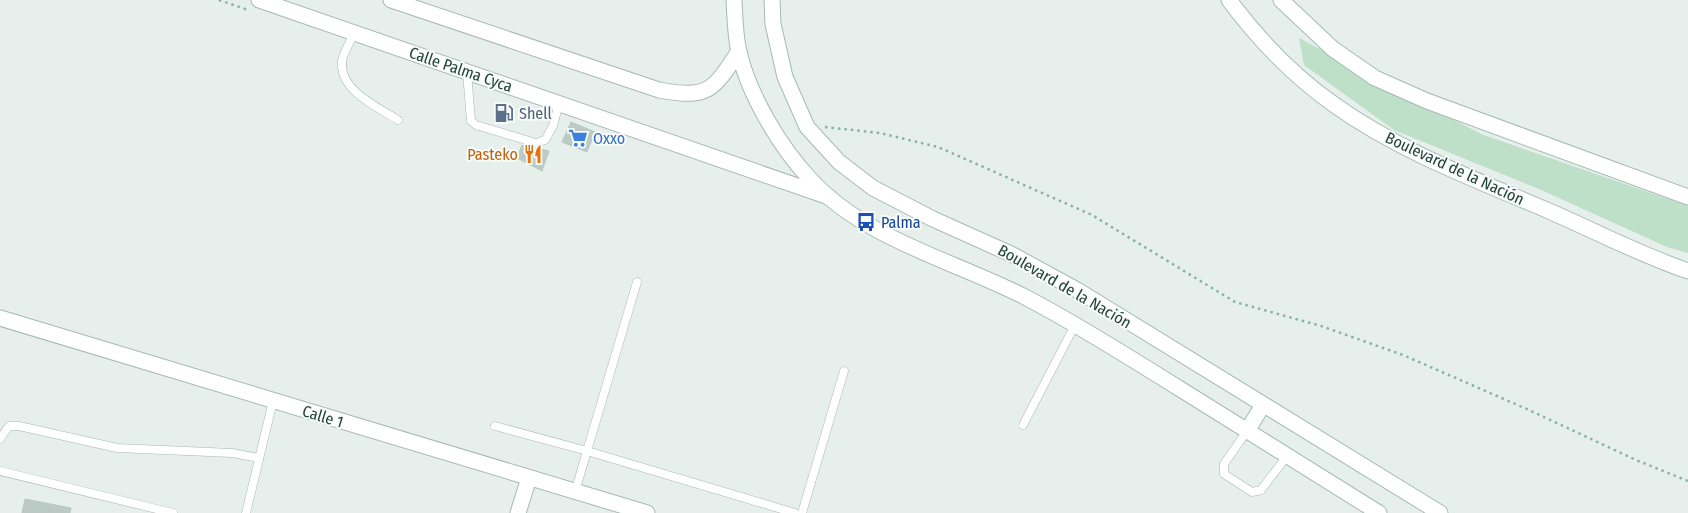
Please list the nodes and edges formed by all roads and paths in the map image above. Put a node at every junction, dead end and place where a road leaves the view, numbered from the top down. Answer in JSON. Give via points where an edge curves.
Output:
{"nodes":[{"id":1,"x":258,"y":0,"type":"edge"},
{"id":2,"x":392,"y":0,"type":"edge"},
{"id":3,"x":734,"y":0,"type":"edge"},
{"id":4,"x":772,"y":0,"type":"edge"},
{"id":5,"x":1229,"y":0,"type":"edge"},
{"id":6,"x":1281,"y":0,"type":"edge"},
{"id":7,"x":354,"y":33,"type":"junction"},
{"id":8,"x":739,"y":51,"type":"junction"},
{"id":9,"x":467,"y":72,"type":"junction"},
{"id":10,"x":559,"y":103,"type":"junction"},
{"id":11,"x":398,"y":120,"type":"dead end"},
{"id":12,"x":807,"y":127,"type":"junction"},
{"id":13,"x":1688,"y":197,"type":"edge"},
{"id":14,"x":832,"y":198,"type":"junction"},
{"id":15,"x":1688,"y":272,"type":"edge"},
{"id":16,"x":637,"y":282,"type":"dead end"},
{"id":17,"x":0,"y":318,"type":"edge"},
{"id":18,"x":1075,"y":325,"type":"junction"},
{"id":19,"x":844,"y":371,"type":"dead end"},
{"id":20,"x":273,"y":401,"type":"junction"},
{"id":21,"x":1263,"y":405,"type":"junction"},
{"id":22,"x":1023,"y":425,"type":"dead end"},
{"id":23,"x":495,"y":426,"type":"dead end"},
{"id":24,"x":1247,"y":431,"type":"junction"},
{"id":25,"x":0,"y":439,"type":"edge"},
{"id":26,"x":587,"y":451,"type":"junction"},
{"id":27,"x":1287,"y":456,"type":"junction"},
{"id":28,"x":259,"y":458,"type":"junction"},
{"id":29,"x":0,"y":471,"type":"edge"},
{"id":30,"x":529,"y":478,"type":"junction"},
{"id":31,"x":1688,"y":481,"type":"edge"},
{"id":32,"x":575,"y":492,"type":"junction"},
{"id":33,"x":173,"y":513,"type":"edge"},
{"id":34,"x":246,"y":513,"type":"edge"},
{"id":35,"x":518,"y":513,"type":"edge"},
{"id":36,"x":647,"y":513,"type":"edge"},
{"id":37,"x":795,"y":513,"type":"edge"},
{"id":38,"x":802,"y":513,"type":"edge"},
{"id":39,"x":1379,"y":513,"type":"edge"},
{"id":40,"x":1440,"y":513,"type":"edge"}],
"edges":[{"from":1,"to":7,"type":"main road","name":"Calle Palma Cyca"},
{"from":2,"to":8,"type":"main road","via":[[659,90],[686,95],[699,93],[717,82]]},
{"from":3,"to":8,"type":"main road","name":"Boulevard de la Nación"},
{"from":4,"to":12,"type":"main road","name":"Boulevard de la Nación","via":[[773,24],[785,77]]},
{"from":5,"to":15,"type":"main road","name":"Boulevard de la Nación","via":[[1245,22],[1290,67],[1335,106],[1382,135],[1429,159]]},
{"from":6,"to":13,"type":"main road","via":[[1333,49],[1375,78],[1427,101]]},
{"from":7,"to":9,"type":"main road","name":"Calle Palma Cyca"},
{"from":7,"to":11,"type":"lane","via":[[342,61],[344,77],[354,90]]},
{"from":8,"to":14,"type":"main road","name":"Boulevard de la Nación","via":[[754,92],[780,141],[811,180]]},
{"from":9,"to":10,"type":"main road","name":"Calle Palma Cyca"},
{"from":9,"to":10,"type":"lane","via":[[471,121],[476,126],[536,143],[545,140]]},
{"from":10,"to":14,"type":"main road","name":"Calle Palma Cyca"},
{"from":12,"to":21,"type":"main road","name":"Boulevard de la Nación","via":[[839,162],[873,188],[1012,254],[1077,290]]},
{"from":12,"to":31,"type":"path","via":[[880,133],[938,147],[1092,215],[1235,302],[1321,326],[1402,355]]},
{"from":14,"to":18,"type":"main road","name":"Boulevard de la Nación","via":[[866,222],[912,247],[1024,296]]},
{"from":16,"to":26,"type":"lane"},
{"from":17,"to":20,"type":"main road","name":"Calle 1"},
{"from":18,"to":22,"type":"lane"},
{"from":18,"to":24,"type":"main road","name":"Boulevard de la Nación"},
{"from":19,"to":38,"type":"lane"},
{"from":20,"to":28,"type":"lane"},
{"from":20,"to":30,"type":"main road","name":"Calle 1"},
{"from":21,"to":24,"type":"main road"},
{"from":21,"to":40,"type":"main road","name":"Boulevard de la Nación"},
{"from":23,"to":26,"type":"lane"},
{"from":24,"to":27,"type":"main road","name":"Boulevard de la Nación"},
{"from":24,"to":27,"type":"lane","via":[[1224,464],[1224,474],[1252,492],[1261,490]]},
{"from":25,"to":28,"type":"lane","via":[[8,426],[19,426],[117,448]]},
{"from":26,"to":32,"type":"lane"},
{"from":26,"to":37,"type":"lane"},
{"from":27,"to":39,"type":"main road","name":"Boulevard de la Nación"},
{"from":28,"to":34,"type":"lane"},
{"from":29,"to":33,"type":"lane"},
{"from":30,"to":32,"type":"main road","name":"Calle 1"},
{"from":30,"to":35,"type":"main road"},
{"from":32,"to":36,"type":"main road","name":"Calle 1"}]}
